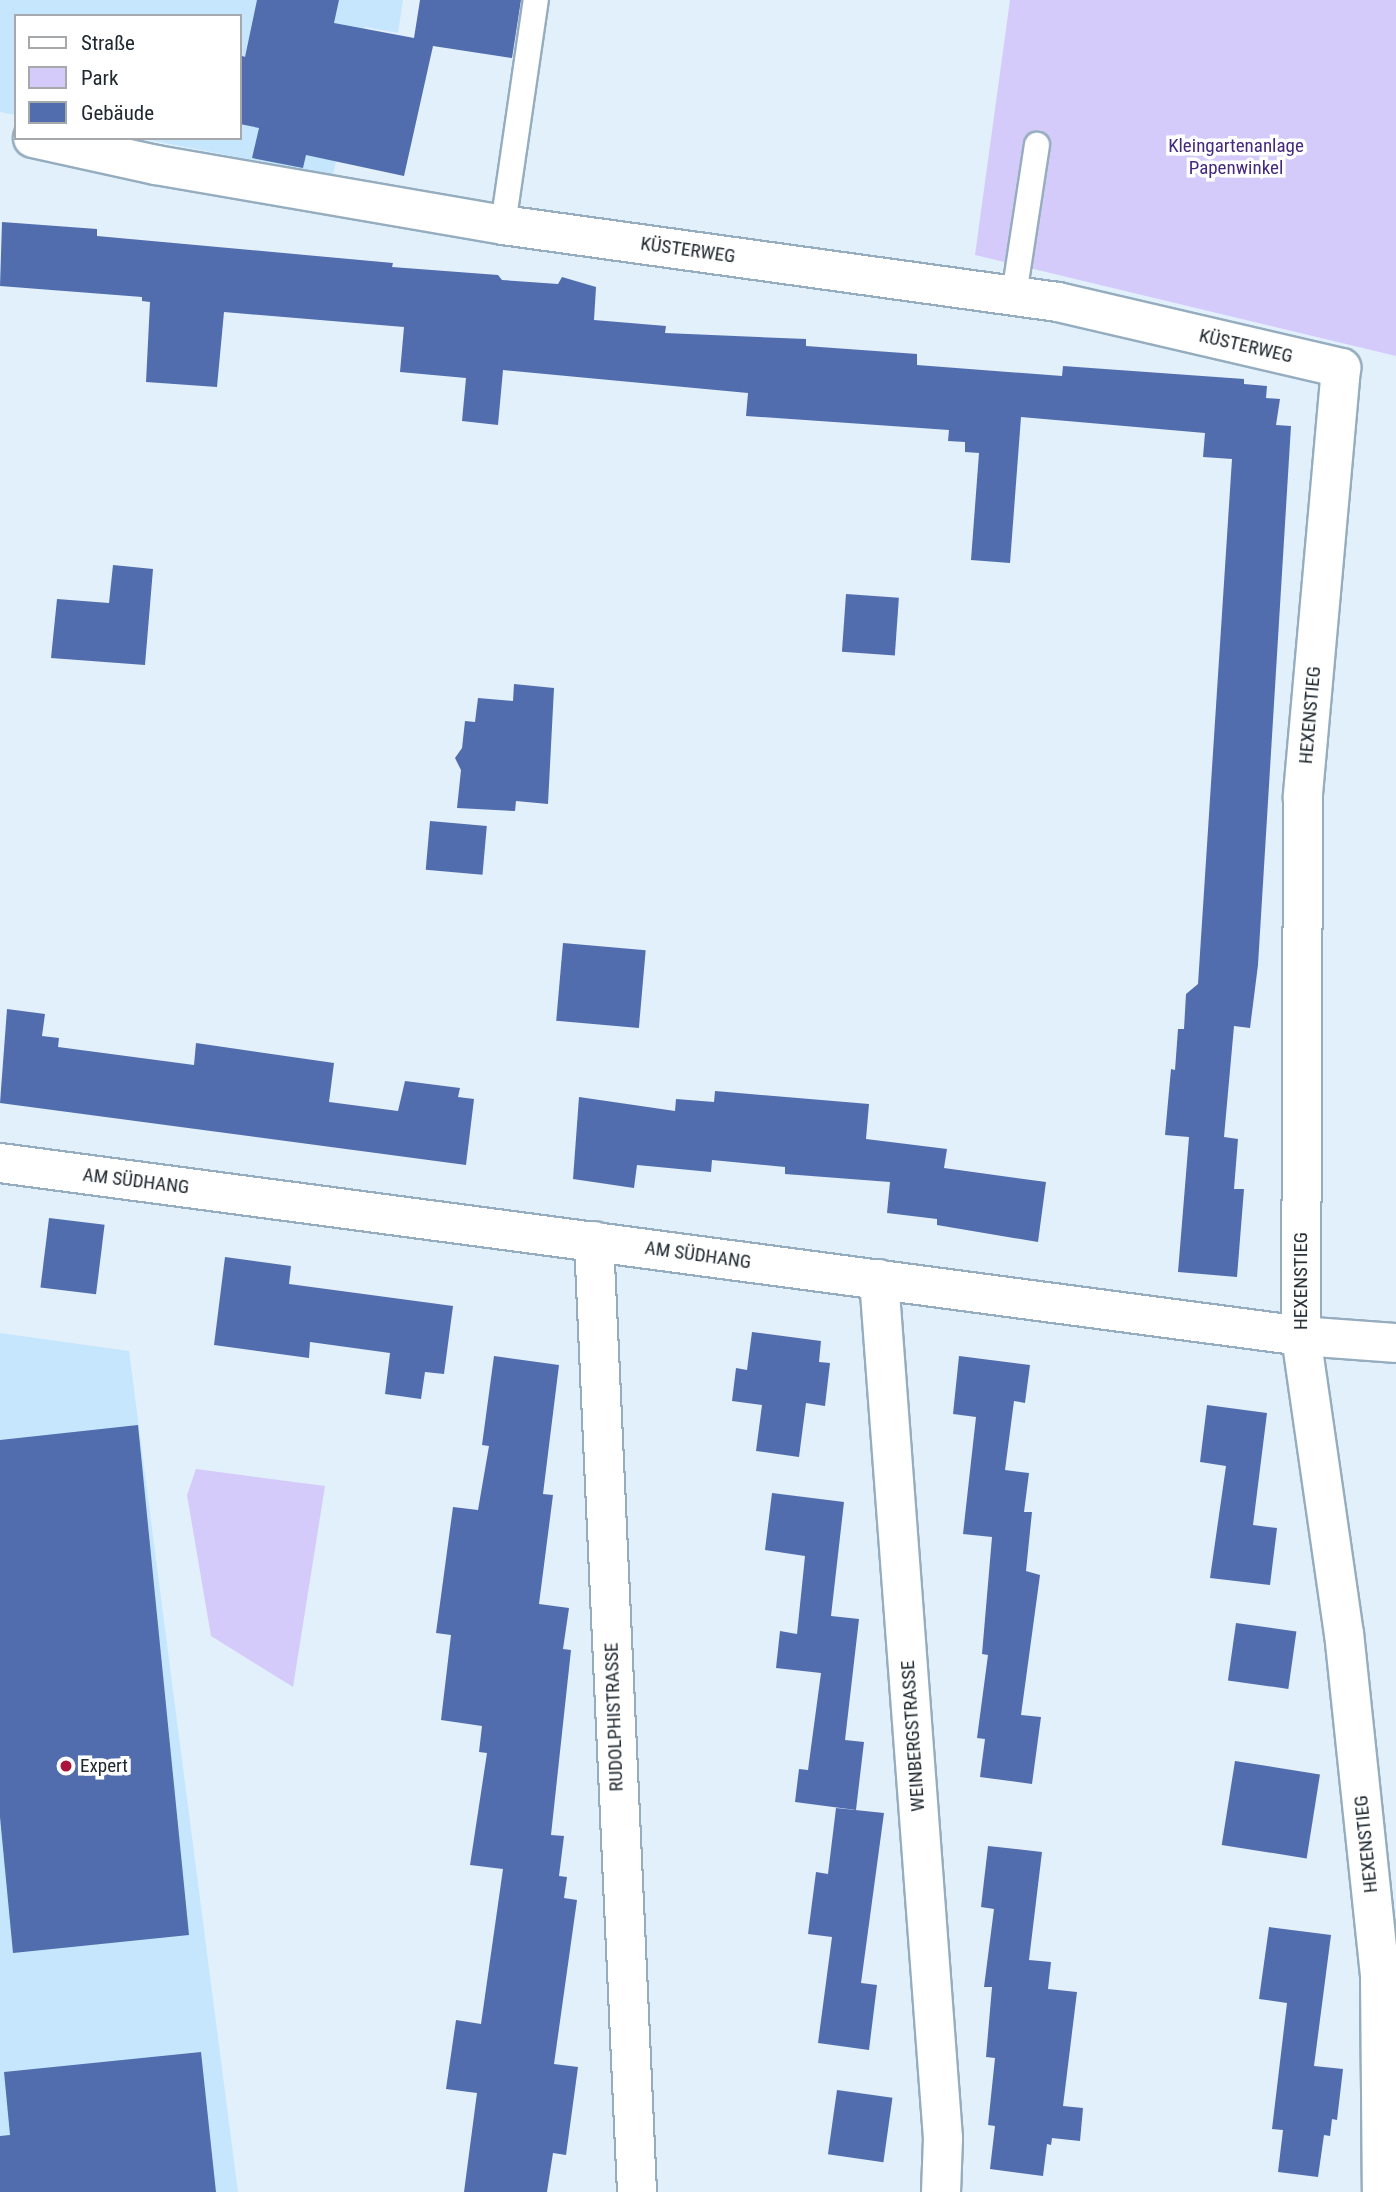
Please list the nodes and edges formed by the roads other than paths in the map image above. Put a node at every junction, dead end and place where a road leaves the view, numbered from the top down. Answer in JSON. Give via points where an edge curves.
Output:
{"nodes":[{"id":1,"x":536,"y":0,"type":"edge"},
{"id":2,"x":42,"y":140,"type":"edge"},
{"id":3,"x":1037,"y":145,"type":"dead end"},
{"id":4,"x":503,"y":225,"type":"junction"},
{"id":5,"x":1014,"y":295,"type":"junction"},
{"id":6,"x":1341,"y":368,"type":"joint"},
{"id":7,"x":0,"y":1163,"type":"edge"},
{"id":8,"x":594,"y":1241,"type":"junction"},
{"id":9,"x":879,"y":1279,"type":"junction"},
{"id":10,"x":1301,"y":1336,"type":"junction"},
{"id":11,"x":1396,"y":1343,"type":"edge"},
{"id":12,"x":637,"y":2192,"type":"edge"},
{"id":13,"x":941,"y":2192,"type":"edge"},
{"id":14,"x":1382,"y":2192,"type":"edge"}],
"edges":[{"from":1,"to":4,"type":"lane"},
{"from":2,"to":4,"type":"street","name":"KÜSTERWEG","via":[[156,165]]},
{"from":3,"to":5,"type":"lane"},
{"from":4,"to":5,"type":"street","name":"KÜSTERWEG"},
{"from":5,"to":6,"type":"street","name":"KÜSTERWEG"},
{"from":6,"to":10,"type":"street","name":"HEXENSTIEG","via":[[1303,797]]},
{"from":7,"to":8,"type":"street","name":"AM SÜDHANG"},
{"from":8,"to":9,"type":"street","name":"AM SÜDHANG"},
{"from":8,"to":12,"type":"street","name":"RUDOLPHISTRASSE"},
{"from":9,"to":10,"type":"street","name":"AM SÜDHANG"},
{"from":9,"to":13,"type":"street","name":"WEINBERGSTRASSE","via":[[943,2138]]},
{"from":10,"to":11,"type":"street","name":"AM SÜDHANG"},
{"from":10,"to":14,"type":"street","name":"HEXENSTIEG","via":[[1344,1633],[1380,1977]]}]}
